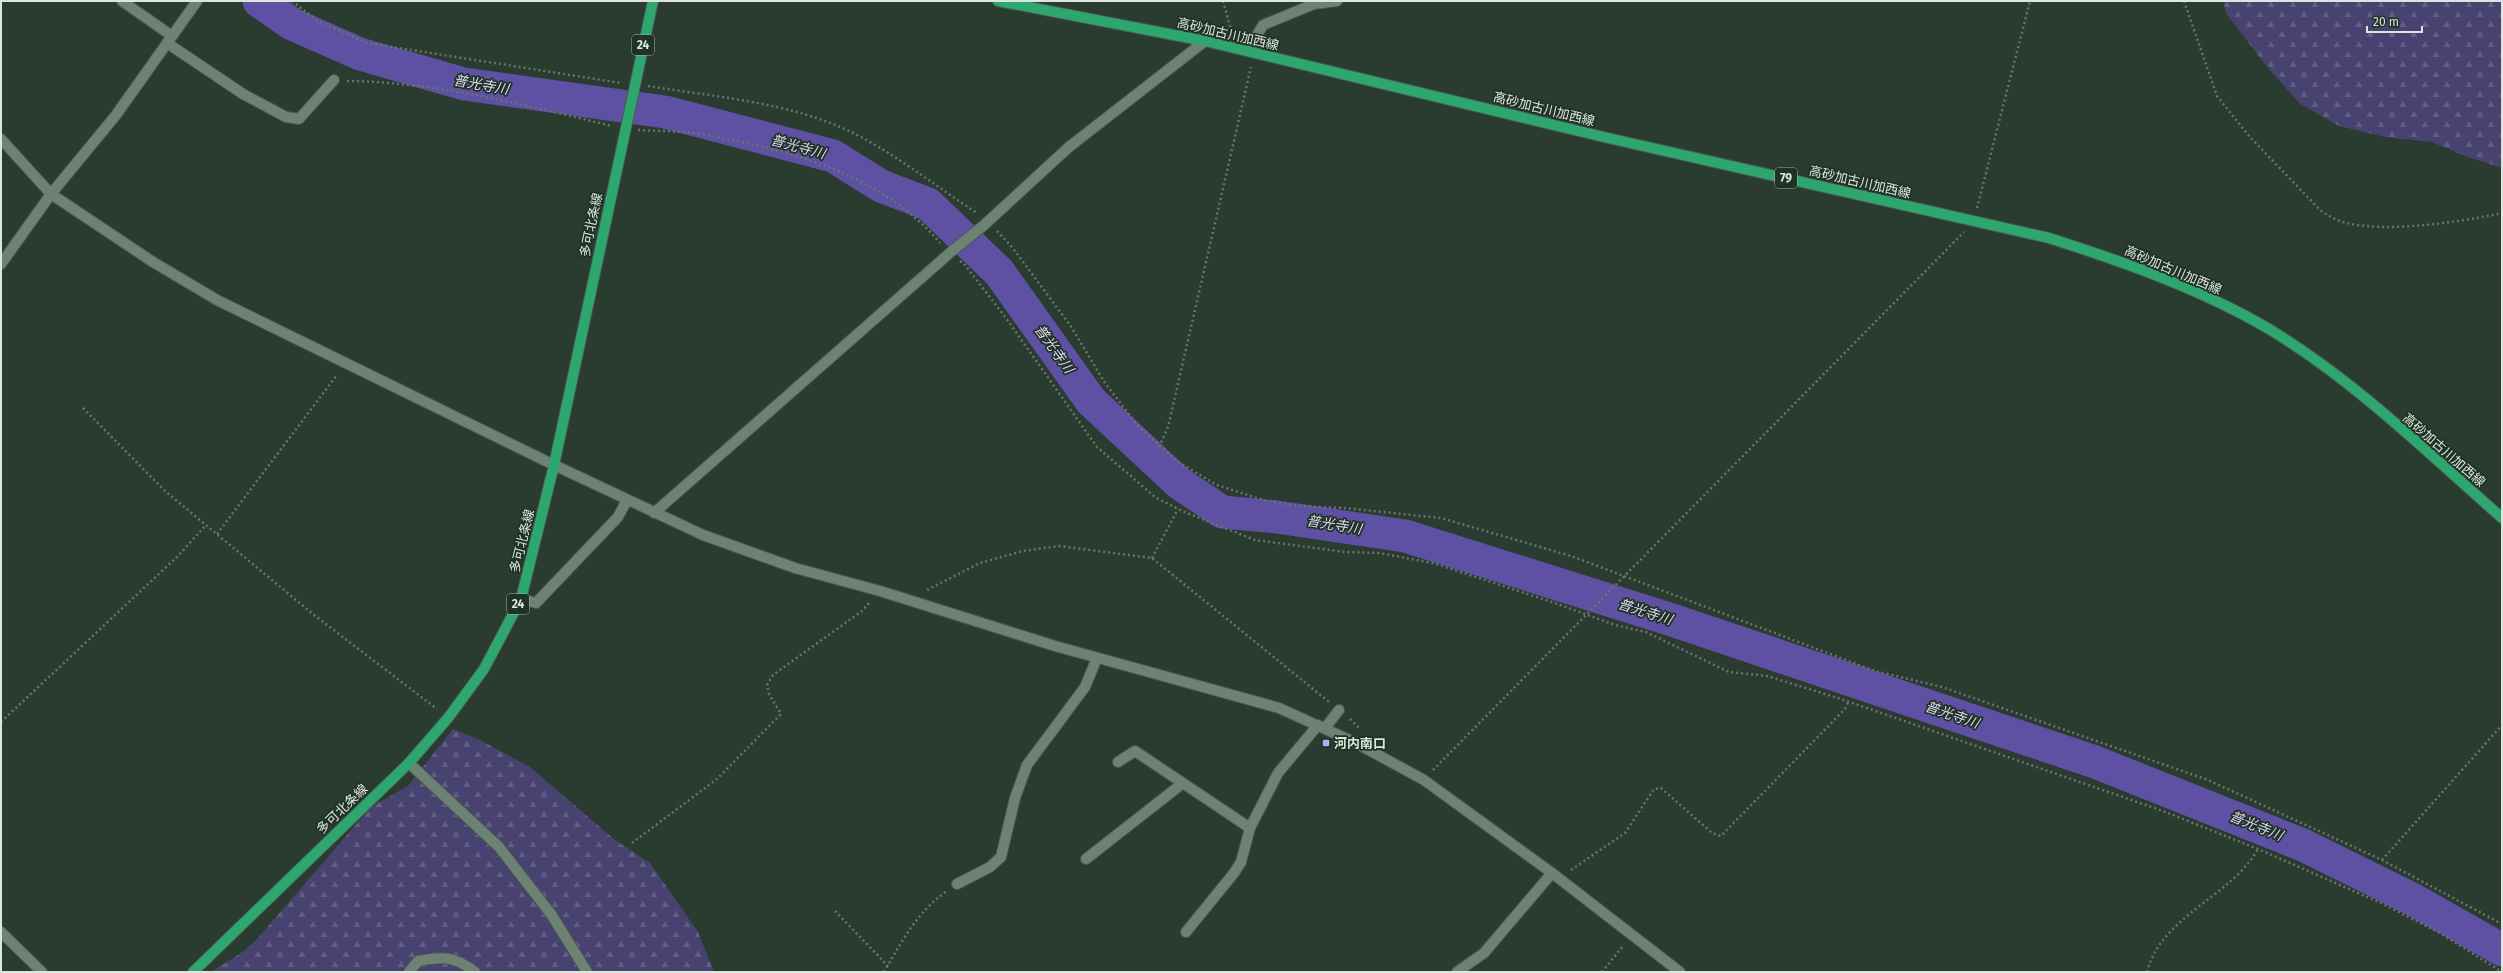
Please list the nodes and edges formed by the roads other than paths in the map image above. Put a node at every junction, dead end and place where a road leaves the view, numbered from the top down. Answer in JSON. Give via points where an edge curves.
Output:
{"nodes":[{"id":1,"x":122,"y":1,"type":"edge"},
{"id":2,"x":198,"y":1,"type":"edge"},
{"id":3,"x":653,"y":1,"type":"edge"},
{"id":4,"x":998,"y":1,"type":"edge"},
{"id":5,"x":1337,"y":1,"type":"edge"},
{"id":6,"x":170,"y":40,"type":"junction"},
{"id":7,"x":1205,"y":41,"type":"junction"},
{"id":8,"x":1251,"y":52,"type":"junction"},
{"id":9,"x":334,"y":80,"type":"road end"},
{"id":10,"x":1,"y":139,"type":"edge"},
{"id":11,"x":51,"y":194,"type":"junction"},
{"id":12,"x":1,"y":264,"type":"edge"},
{"id":13,"x":554,"y":465,"type":"junction"},
{"id":14,"x":627,"y":500,"type":"junction"},
{"id":15,"x":654,"y":513,"type":"junction"},
{"id":16,"x":2502,"y":518,"type":"edge"},
{"id":17,"x":521,"y":599,"type":"junction"},
{"id":18,"x":1097,"y":658,"type":"junction"},
{"id":19,"x":1339,"y":710,"type":"road end"},
{"id":20,"x":1321,"y":727,"type":"junction"},
{"id":21,"x":1118,"y":762,"type":"dead end"},
{"id":22,"x":409,"y":763,"type":"junction"},
{"id":23,"x":1183,"y":783,"type":"junction"},
{"id":24,"x":1250,"y":828,"type":"junction"},
{"id":25,"x":1086,"y":859,"type":"dead end"},
{"id":26,"x":1552,"y":873,"type":"junction"},
{"id":27,"x":958,"y":884,"type":"road end"},
{"id":28,"x":1,"y":932,"type":"edge"},
{"id":29,"x":1186,"y":932,"type":"dead end"},
{"id":30,"x":42,"y":972,"type":"edge"},
{"id":31,"x":193,"y":972,"type":"edge"},
{"id":32,"x":409,"y":972,"type":"edge"},
{"id":33,"x":475,"y":972,"type":"edge"},
{"id":34,"x":587,"y":972,"type":"edge"},
{"id":35,"x":1457,"y":972,"type":"edge"},
{"id":36,"x":1680,"y":972,"type":"edge"}],
"edges":[{"from":1,"to":6,"type":"street"},
{"from":2,"to":6,"type":"street"},
{"from":3,"to":13,"type":"main road","name":"多可北条線","number":"24"},
{"from":4,"to":7,"type":"main road","name":"高砂加古川加西線","number":"79"},
{"from":5,"to":8,"type":"street","via":[[1314,4],[1263,24]]},
{"from":6,"to":9,"type":"street","via":[[243,94],[286,118],[299,119]]},
{"from":6,"to":11,"type":"street","via":[[116,115]]},
{"from":7,"to":8,"type":"main road","name":"高砂加古川加西線","number":"79"},
{"from":7,"to":15,"type":"street","via":[[1069,147],[986,224]]},
{"from":8,"to":16,"type":"main road","name":"高砂加古川加西線","number":"79","via":[[1608,138],[2049,238],[2110,257],[2187,288],[2269,329],[2354,388]]},
{"from":10,"to":11,"type":"street"},
{"from":11,"to":12,"type":"street"},
{"from":11,"to":13,"type":"street","via":[[116,239],[198,288]]},
{"from":13,"to":14,"type":"street"},
{"from":13,"to":17,"type":"main road","name":"多可北条線","number":"24"},
{"from":14,"to":15,"type":"street"},
{"from":14,"to":17,"type":"street","via":[[618,517],[536,602]]},
{"from":15,"to":18,"type":"street","via":[[703,536],[795,568],[880,591]]},
{"from":17,"to":22,"type":"main road","name":"多可北条線","number":"24","via":[[484,669],[448,718]]},
{"from":18,"to":20,"type":"street","via":[[1279,708]]},
{"from":18,"to":27,"type":"street","via":[[1085,687],[1027,765],[1015,798],[1001,857],[990,867]]},
{"from":19,"to":20,"type":"street"},
{"from":20,"to":24,"type":"street","via":[[1278,773]]},
{"from":20,"to":26,"type":"street","via":[[1356,742],[1424,780]]},
{"from":21,"to":23,"type":"street","via":[[1135,751]]},
{"from":22,"to":31,"type":"main road","name":"多可北条線","number":"24"},
{"from":22,"to":34,"type":"street","via":[[499,847],[551,914]]},
{"from":23,"to":24,"type":"street"},
{"from":23,"to":25,"type":"street"},
{"from":24,"to":29,"type":"street","via":[[1237,868]]},
{"from":26,"to":35,"type":"street","via":[[1484,953]]},
{"from":26,"to":36,"type":"street"},
{"from":28,"to":30,"type":"street"},
{"from":32,"to":33,"type":"street","via":[[418,961],[439,957],[462,962]]}]}
